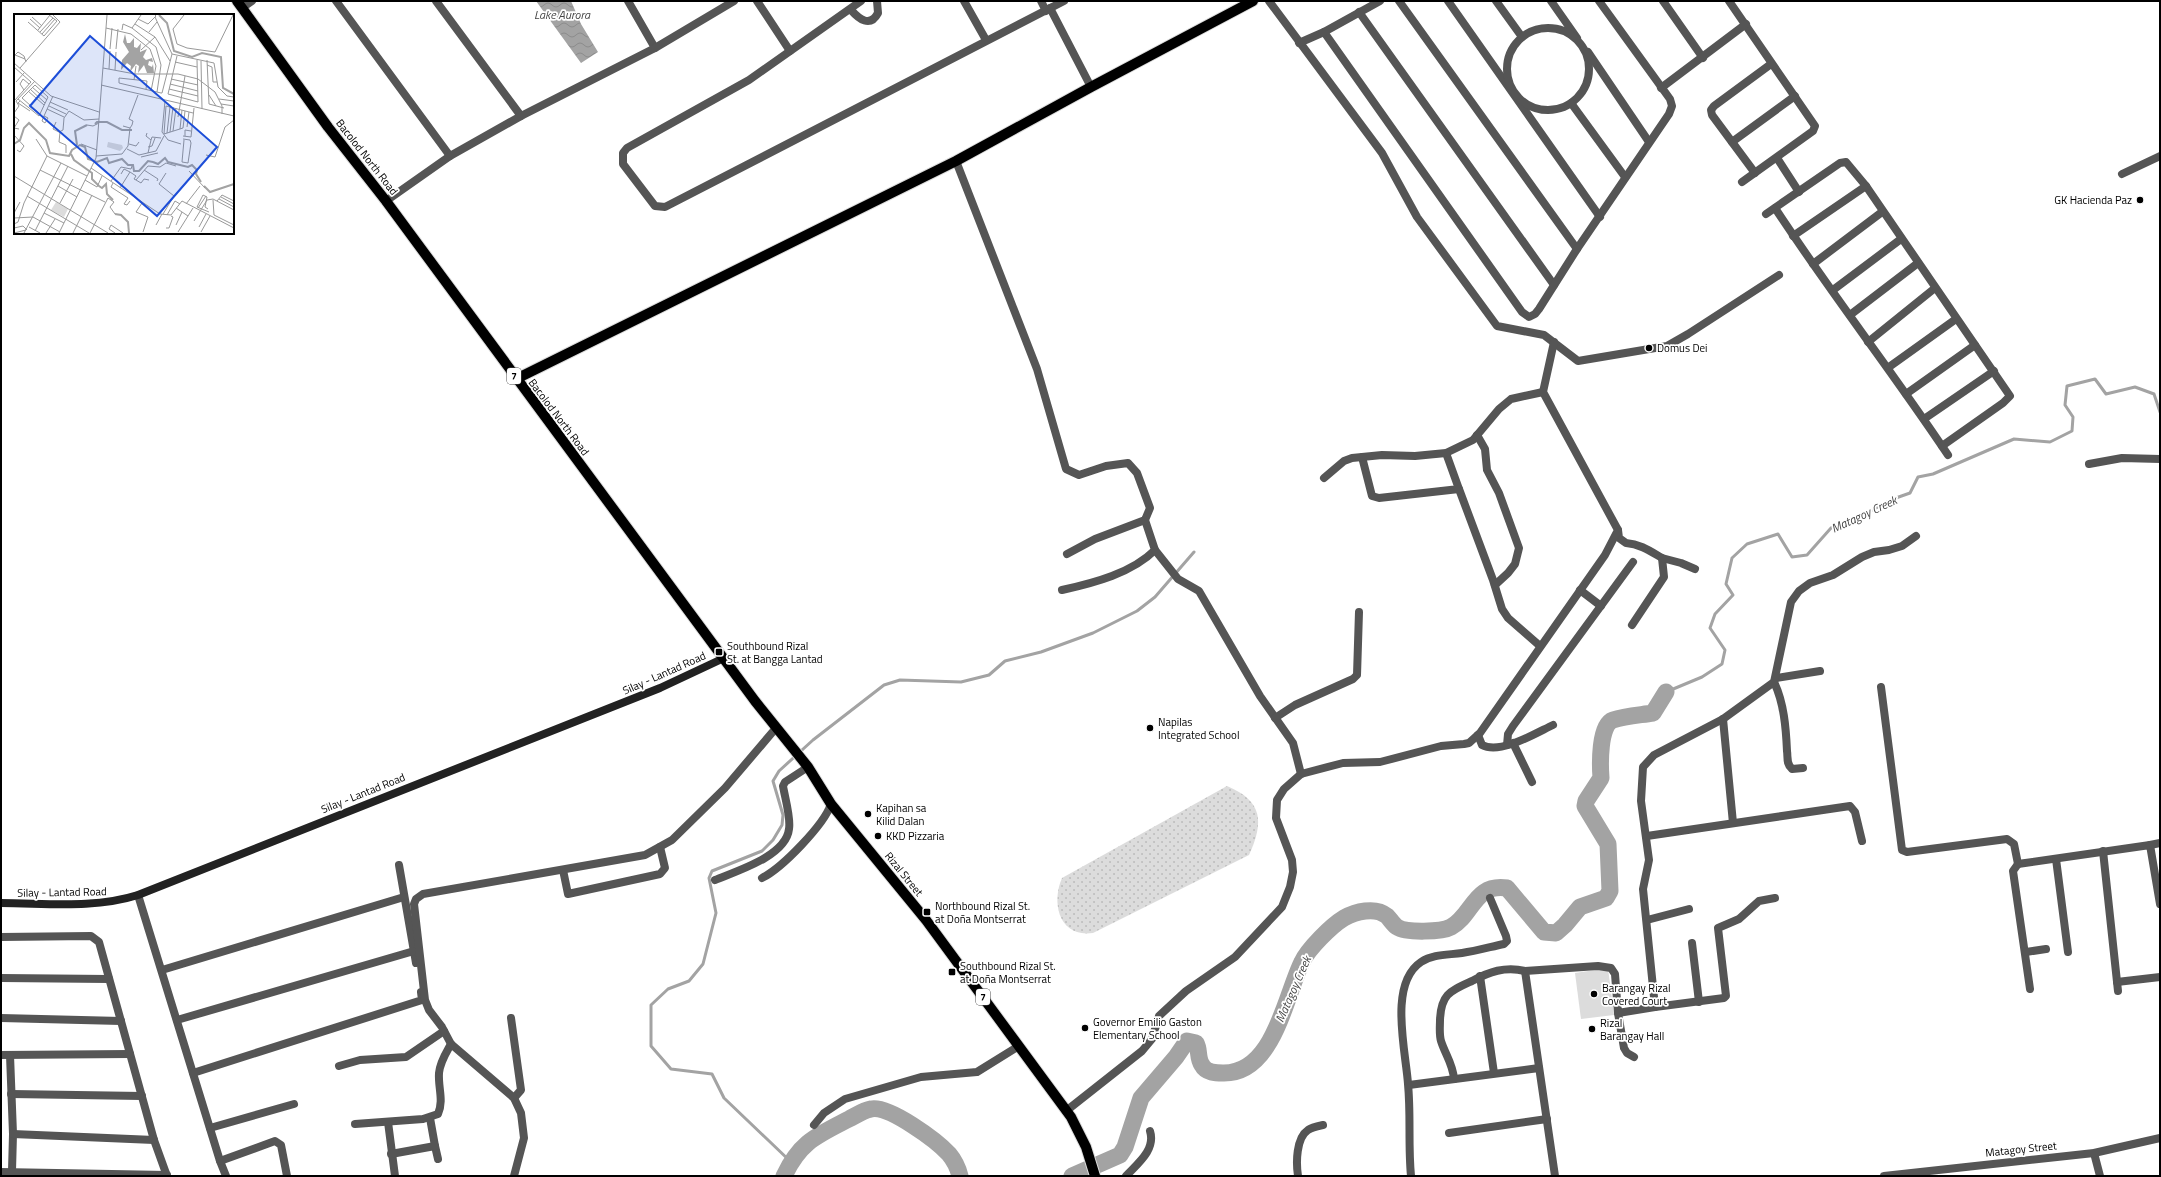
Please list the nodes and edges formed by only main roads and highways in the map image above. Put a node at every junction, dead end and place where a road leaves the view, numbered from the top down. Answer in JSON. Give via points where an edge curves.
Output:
{"nodes":[{"id":1,"x":1254,"y":1,"type":"edge"},
{"id":2,"x":240,"y":5,"type":"edge"},
{"id":3,"x":516,"y":378,"type":"junction"},
{"id":4,"x":794,"y":750,"type":"joint"},
{"id":5,"x":1095,"y":1175,"type":"edge"}],
"edges":[{"from":1,"to":3,"type":"main road","via":[[956,162]]},
{"from":2,"to":3,"type":"main road","name":"Bacolod North Road","number":"7"},
{"from":3,"to":4,"type":"main road","name":"Bacolod North Road","number":"7"},
{"from":4,"to":5,"type":"main road","name":"Rizal Street","number":"7","via":[[831,804],[926,920],[1075,1123]]}]}
